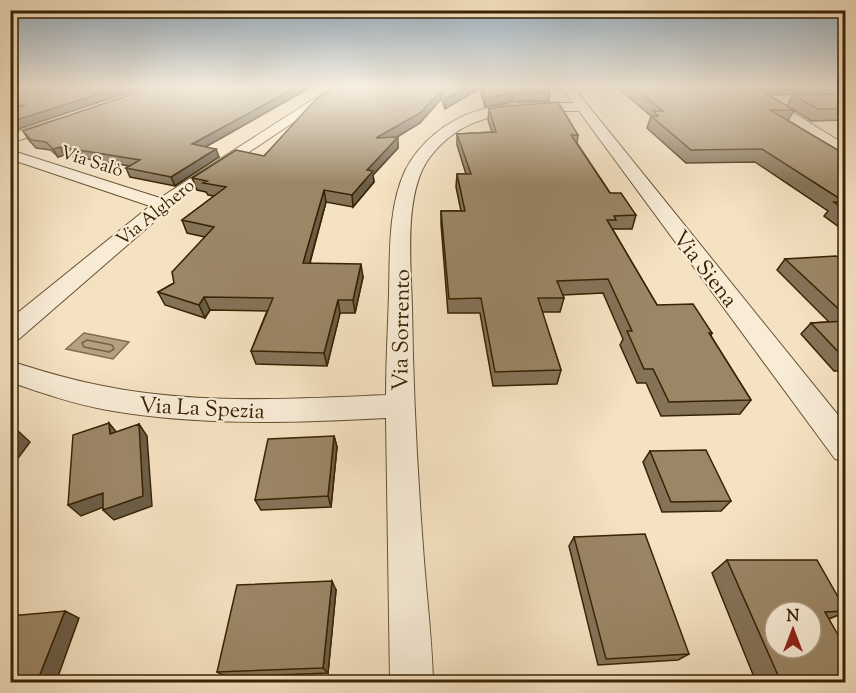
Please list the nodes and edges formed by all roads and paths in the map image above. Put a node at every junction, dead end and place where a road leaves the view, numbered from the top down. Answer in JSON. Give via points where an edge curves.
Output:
{"nodes":[{"id":1,"x":68,"y":119,"type":"edge"},
{"id":2,"x":289,"y":119,"type":"edge"},
{"id":3,"x":467,"y":119,"type":"edge"},
{"id":4,"x":591,"y":119,"type":"edge"},
{"id":5,"x":795,"y":119,"type":"edge"},
{"id":6,"x":10,"y":139,"type":"edge"},
{"id":7,"x":846,"y":152,"type":"edge"},
{"id":8,"x":10,"y":154,"type":"edge"},
{"id":9,"x":162,"y":204,"type":"junction"},
{"id":10,"x":10,"y":333,"type":"edge"},
{"id":11,"x":10,"y":372,"type":"edge"},
{"id":12,"x":399,"y":406,"type":"junction"},
{"id":13,"x":846,"y":449,"type":"edge"},
{"id":14,"x":412,"y":682,"type":"edge"}],
"edges":[{"from":1,"to":6,"type":"street"},
{"from":2,"to":9,"type":"street","name":"Via Alghero"},
{"from":3,"to":12,"type":"street","name":"Via Sorrento","via":[[448,129],[420,159],[409,182],[401,257]]},
{"from":4,"to":13,"type":"street","name":"Via Siena"},
{"from":5,"to":7,"type":"street"},
{"from":8,"to":9,"type":"street","name":"Via Salò"},
{"from":9,"to":10,"type":"street","name":"Via Alghero"},
{"from":11,"to":12,"type":"street","name":"Via La Spezia","via":[[92,396],[180,408],[268,412]]},
{"from":12,"to":14,"type":"street","name":"Via Sorrento"}]}
